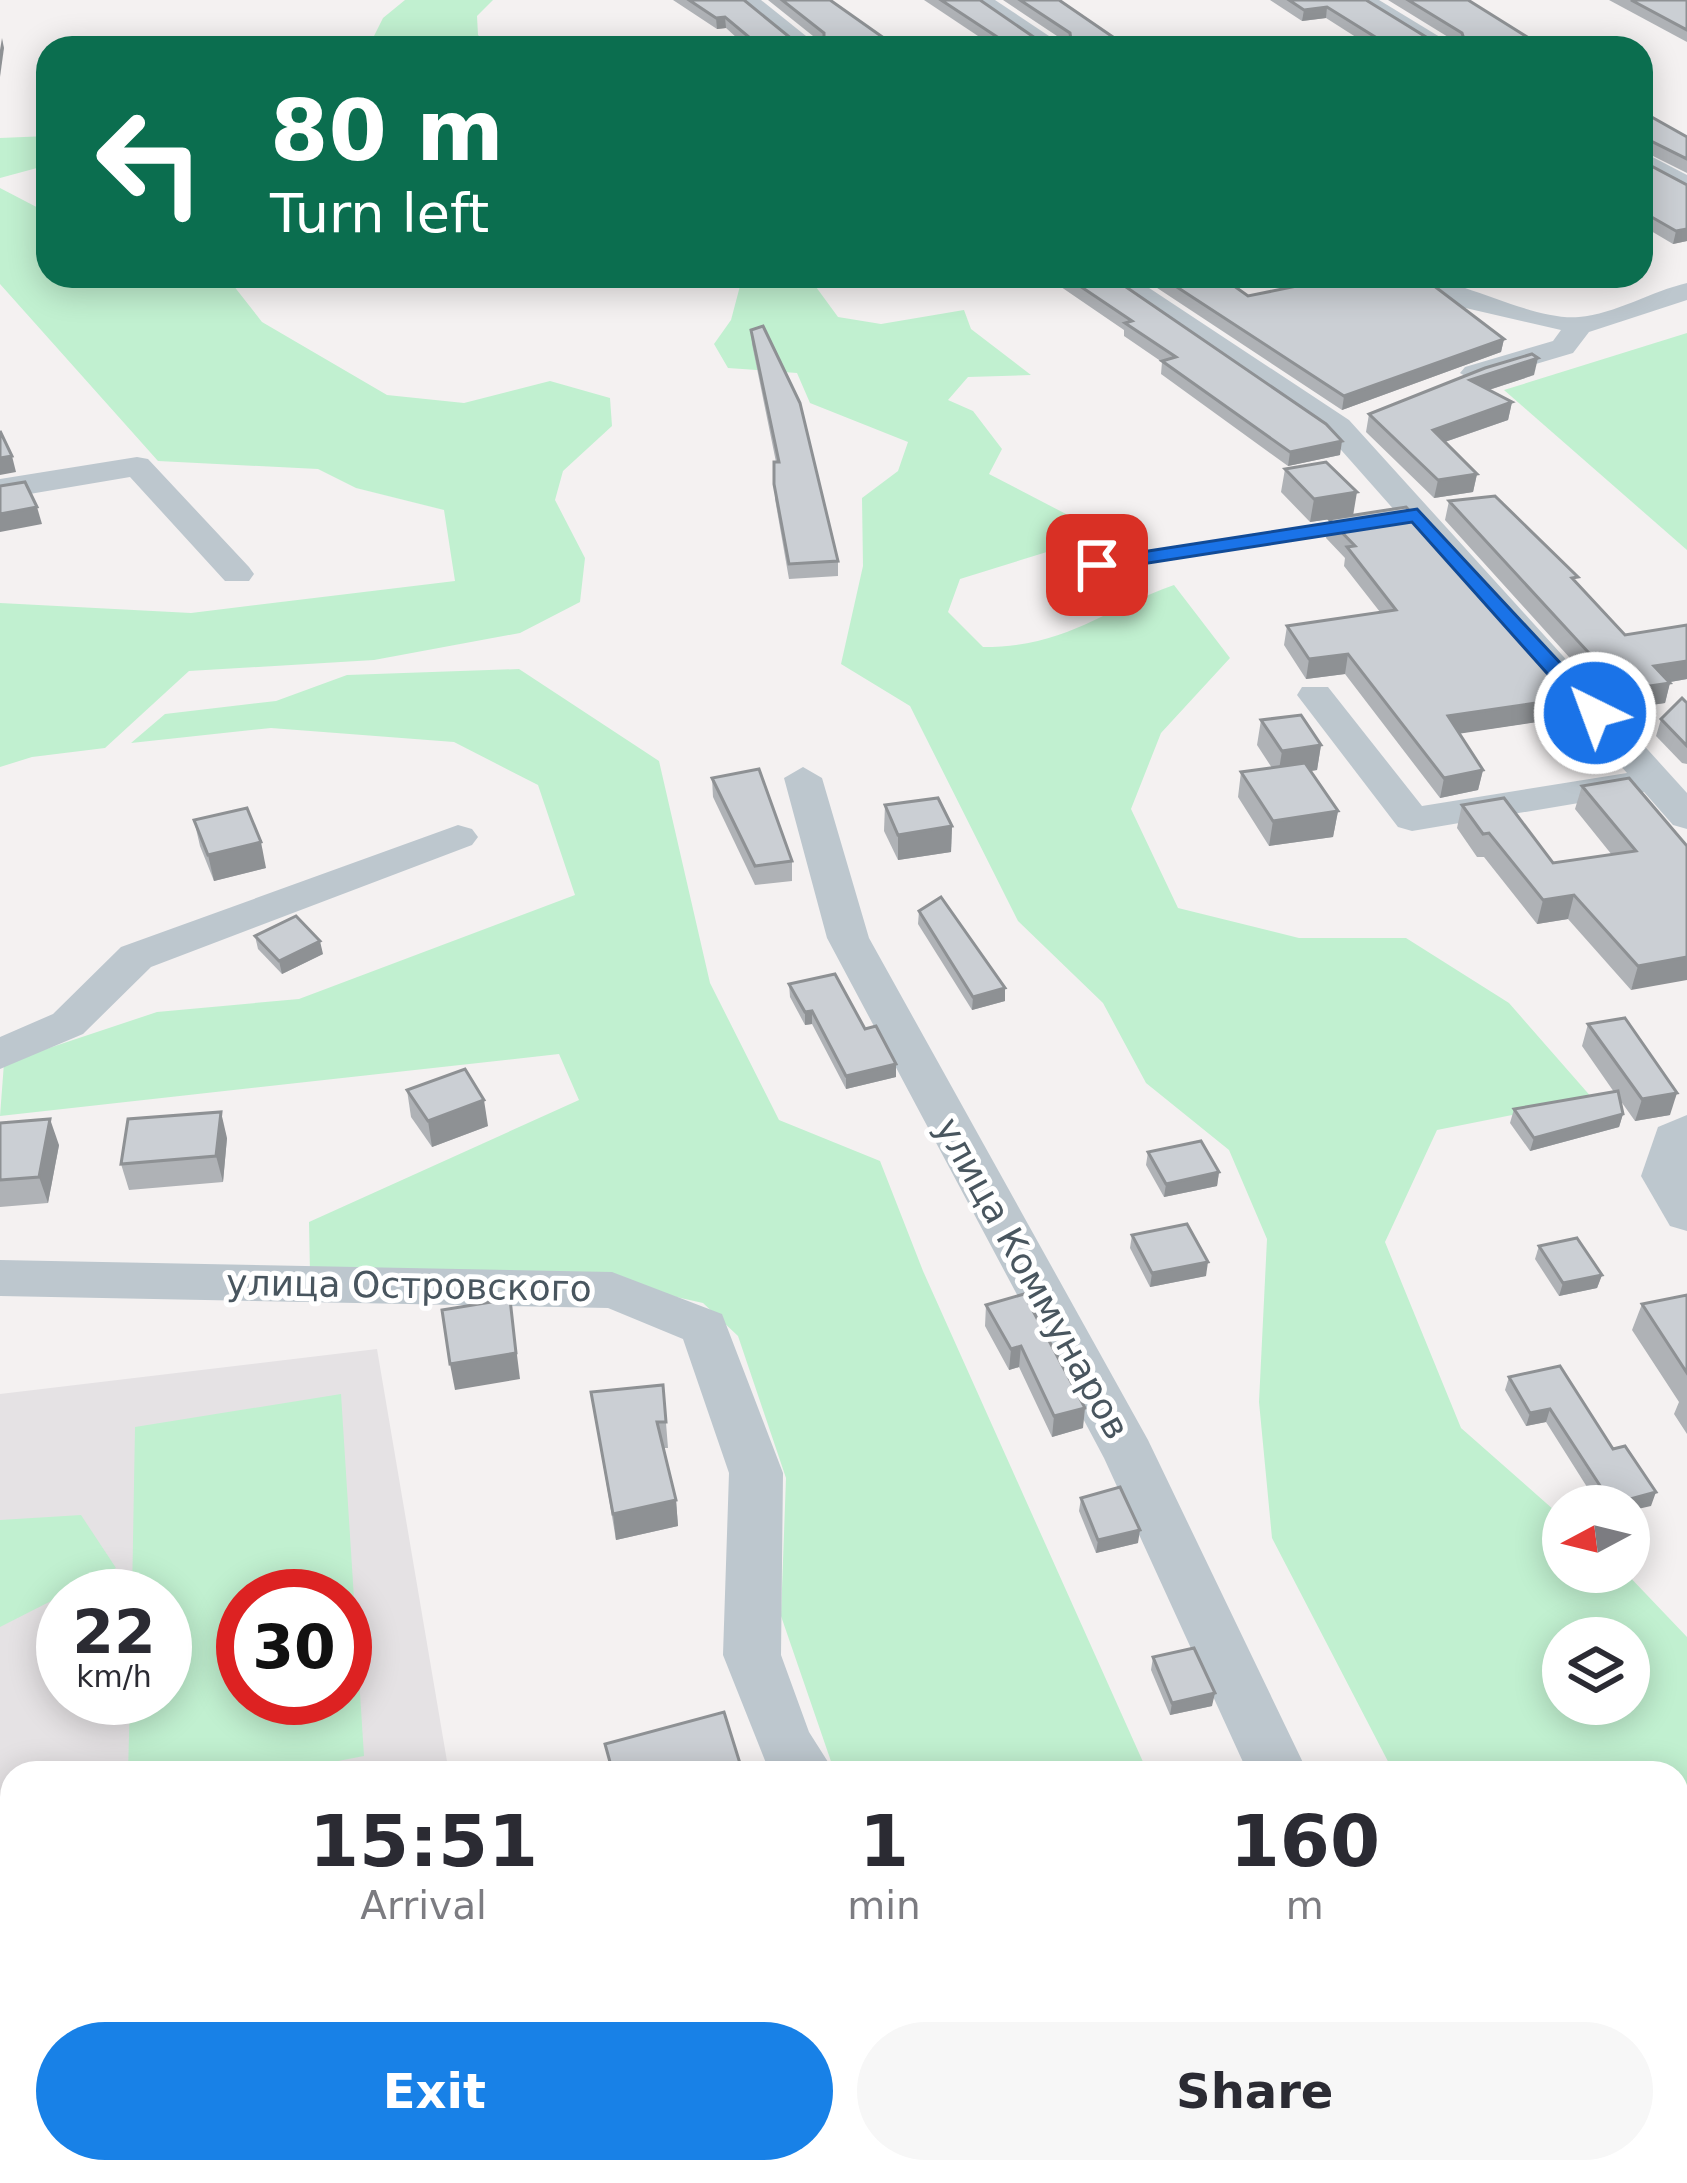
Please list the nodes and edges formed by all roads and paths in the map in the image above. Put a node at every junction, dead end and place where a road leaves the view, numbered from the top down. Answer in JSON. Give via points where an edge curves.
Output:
{"nodes":[{"id":1,"x":747,"y":0,"type":"edge"},
{"id":2,"x":980,"y":0,"type":"edge"},
{"id":3,"x":1363,"y":0,"type":"edge"},
{"id":4,"x":795,"y":36,"type":"edge"},
{"id":5,"x":1037,"y":36,"type":"edge"},
{"id":6,"x":1426,"y":36,"type":"edge"},
{"id":7,"x":1653,"y":166,"type":"edge"},
{"id":8,"x":1687,"y":186,"type":"edge"},
{"id":9,"x":1131,"y":288,"type":"edge"},
{"id":10,"x":1439,"y":288,"type":"edge"},
{"id":11,"x":1687,"y":290,"type":"edge"},
{"id":12,"x":1580,"y":326,"type":"junction"},
{"id":13,"x":1448,"y":383,"type":"edge"},
{"id":14,"x":0,"y":489,"type":"edge"},
{"id":15,"x":1375,"y":521,"type":"edge"},
{"id":16,"x":1059,"y":572,"type":"dead end"},
{"id":17,"x":237,"y":574,"type":"dead end"},
{"id":18,"x":1316,"y":695,"type":"dead end"},
{"id":19,"x":1671,"y":777,"type":"edge"},
{"id":20,"x":803,"y":778,"type":"dead end"},
{"id":21,"x":1687,"y":817,"type":"edge"},
{"id":22,"x":458,"y":837,"type":"dead end"},
{"id":23,"x":0,"y":1054,"type":"edge"},
{"id":24,"x":1687,"y":1131,"type":"edge"},
{"id":25,"x":1687,"y":1214,"type":"edge"},
{"id":26,"x":0,"y":1278,"type":"edge"},
{"id":27,"x":796,"y":1761,"type":"edge"},
{"id":28,"x":1272,"y":1761,"type":"edge"}],
"edges":[{"from":1,"to":4,"type":"street"},
{"from":2,"to":5,"type":"street"},
{"from":3,"to":6,"type":"street"},
{"from":7,"to":8,"type":"street"},
{"from":9,"to":19,"type":"street","via":[[1349,423],[1406,517]]},
{"from":10,"to":12,"type":"street"},
{"from":11,"to":12,"type":"street"},
{"from":12,"to":13,"type":"street","via":[[1563,347]]},
{"from":14,"to":17,"type":"street","via":[[137,466]]},
{"from":15,"to":16,"type":"lane"},
{"from":18,"to":19,"type":"street","via":[[1412,819]]},
{"from":19,"to":21,"type":"street"},
{"from":20,"to":28,"type":"street","name":"улица Коммунаров","via":[[848,938],[1130,1455]]},
{"from":22,"to":23,"type":"street","via":[[136,957],[68,1024]]},
{"from":24,"to":25,"type":"street","via":[[1674,1138],[1664,1176]]},
{"from":26,"to":27,"type":"street","name":"улица Островского","via":[[612,1290],[704,1327],[756,1473],[752,1655]]}]}
